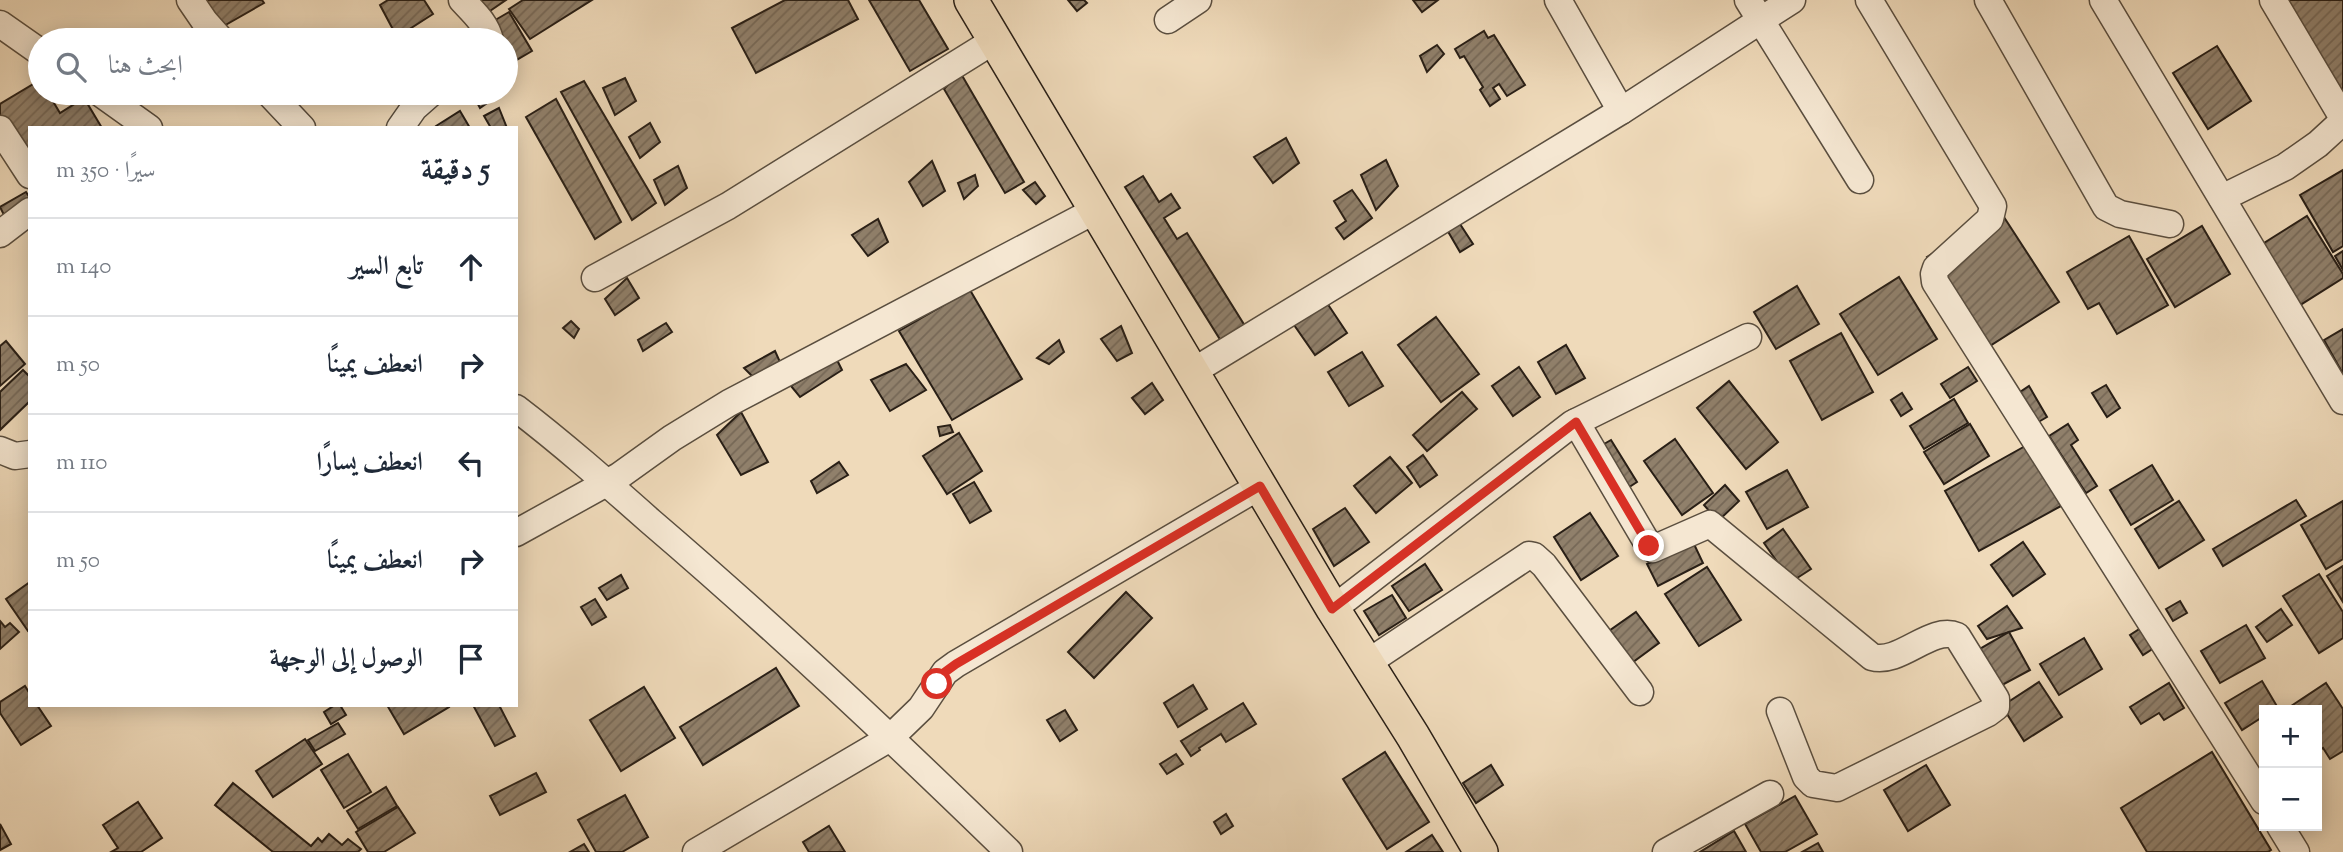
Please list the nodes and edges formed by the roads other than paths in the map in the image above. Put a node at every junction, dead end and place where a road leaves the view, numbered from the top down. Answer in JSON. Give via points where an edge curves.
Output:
{"nodes":[{"id":1,"x":190,"y":0,"type":"edge"},
{"id":2,"x":461,"y":0,"type":"edge"},
{"id":3,"x":971,"y":0,"type":"edge"},
{"id":4,"x":1198,"y":0,"type":"edge"},
{"id":5,"x":1558,"y":0,"type":"edge"},
{"id":6,"x":1792,"y":0,"type":"edge"},
{"id":7,"x":1869,"y":0,"type":"edge"},
{"id":8,"x":1988,"y":0,"type":"edge"},
{"id":9,"x":2104,"y":0,"type":"edge"},
{"id":10,"x":2273,"y":0,"type":"edge"},
{"id":11,"x":1754,"y":10,"type":"edge"},
{"id":12,"x":1168,"y":20,"type":"dead end"},
{"id":13,"x":0,"y":24,"type":"edge"},
{"id":14,"x":210,"y":28,"type":"edge"},
{"id":15,"x":487,"y":28,"type":"edge"},
{"id":16,"x":995,"y":40,"type":"junction"},
{"id":17,"x":28,"y":44,"type":"edge"},
{"id":18,"x":117,"y":105,"type":"edge"},
{"id":19,"x":280,"y":105,"type":"edge"},
{"id":20,"x":417,"y":105,"type":"edge"},
{"id":21,"x":1621,"y":111,"type":"junction"},
{"id":22,"x":2343,"y":119,"type":"edge"},
{"id":23,"x":146,"y":126,"type":"edge"},
{"id":24,"x":300,"y":126,"type":"edge"},
{"id":25,"x":401,"y":126,"type":"edge"},
{"id":26,"x":0,"y":129,"type":"edge"},
{"id":27,"x":28,"y":173,"type":"edge"},
{"id":28,"x":1860,"y":180,"type":"dead end"},
{"id":29,"x":2222,"y":198,"type":"junction"},
{"id":30,"x":1096,"y":210,"type":"junction"},
{"id":31,"x":28,"y":213,"type":"edge"},
{"id":32,"x":2170,"y":224,"type":"dead end"},
{"id":33,"x":0,"y":234,"type":"edge"},
{"id":34,"x":595,"y":278,"type":"dead end"},
{"id":35,"x":1748,"y":337,"type":"dead end"},
{"id":36,"x":1192,"y":372,"type":"junction"},
{"id":37,"x":2343,"y":401,"type":"edge"},
{"id":38,"x":518,"y":410,"type":"edge"},
{"id":39,"x":1576,"y":422,"type":"junction"},
{"id":40,"x":0,"y":450,"type":"edge"},
{"id":41,"x":28,"y":454,"type":"edge"},
{"id":42,"x":607,"y":483,"type":"junction"},
{"id":43,"x":1260,"y":486,"type":"junction"},
{"id":44,"x":518,"y":532,"type":"edge"},
{"id":45,"x":1332,"y":609,"type":"junction"},
{"id":46,"x":1367,"y":663,"type":"junction"},
{"id":47,"x":1640,"y":692,"type":"dead end"},
{"id":48,"x":1780,"y":711,"type":"dead end"},
{"id":49,"x":890,"y":738,"type":"junction"},
{"id":50,"x":2259,"y":793,"type":"edge"},
{"id":51,"x":1770,"y":794,"type":"dead end"},
{"id":52,"x":2283,"y":831,"type":"edge"},
{"id":53,"x":696,"y":852,"type":"edge"},
{"id":54,"x":1009,"y":852,"type":"edge"},
{"id":55,"x":1481,"y":852,"type":"edge"},
{"id":56,"x":1667,"y":852,"type":"edge"},
{"id":57,"x":2296,"y":852,"type":"edge"}],
"edges":[{"from":1,"to":14,"type":"street"},
{"from":2,"to":15,"type":"street"},
{"from":3,"to":16,"type":"main road"},
{"from":4,"to":12,"type":"street"},
{"from":5,"to":21,"type":"street"},
{"from":6,"to":11,"type":"street"},
{"from":7,"to":50,"type":"street","via":[[1993,206],[1990,219],[1936,268],[1936,282]]},
{"from":8,"to":32,"type":"street","via":[[2106,207]]},
{"from":9,"to":29,"type":"street"},
{"from":10,"to":22,"type":"street"},
{"from":11,"to":21,"type":"street"},
{"from":11,"to":28,"type":"street"},
{"from":13,"to":17,"type":"street"},
{"from":16,"to":30,"type":"main road"},
{"from":16,"to":34,"type":"street","via":[[728,206]]},
{"from":18,"to":23,"type":"street"},
{"from":19,"to":24,"type":"street"},
{"from":20,"to":25,"type":"street"},
{"from":21,"to":36,"type":"street"},
{"from":22,"to":29,"type":"street","via":[[2285,167]]},
{"from":26,"to":27,"type":"street"},
{"from":29,"to":37,"type":"street"},
{"from":30,"to":36,"type":"main road"},
{"from":30,"to":42,"type":"street","via":[[729,403]]},
{"from":31,"to":33,"type":"street"},
{"from":35,"to":39,"type":"street"},
{"from":36,"to":43,"type":"main road"},
{"from":38,"to":42,"type":"street"},
{"from":39,"to":45,"type":"street"},
{"from":39,"to":48,"type":"street","via":[[1653,550],[1710,524],[1872,657],[1888,657],[1946,633],[1957,636],[1996,699],[1996,707],[1988,713],[1837,788],[1814,784],[1806,777]]},
{"from":40,"to":41,"type":"street","via":[[15,456]]},
{"from":42,"to":44,"type":"street"},
{"from":42,"to":49,"type":"street","via":[[741,598]]},
{"from":43,"to":45,"type":"main road"},
{"from":43,"to":49,"type":"street","via":[[956,664],[945,672],[922,708]]},
{"from":45,"to":46,"type":"main road"},
{"from":46,"to":47,"type":"street","via":[[1528,555],[1544,565]]},
{"from":46,"to":55,"type":"main road"},
{"from":49,"to":53,"type":"street"},
{"from":49,"to":54,"type":"street"},
{"from":51,"to":56,"type":"street"},
{"from":52,"to":57,"type":"street"}]}
